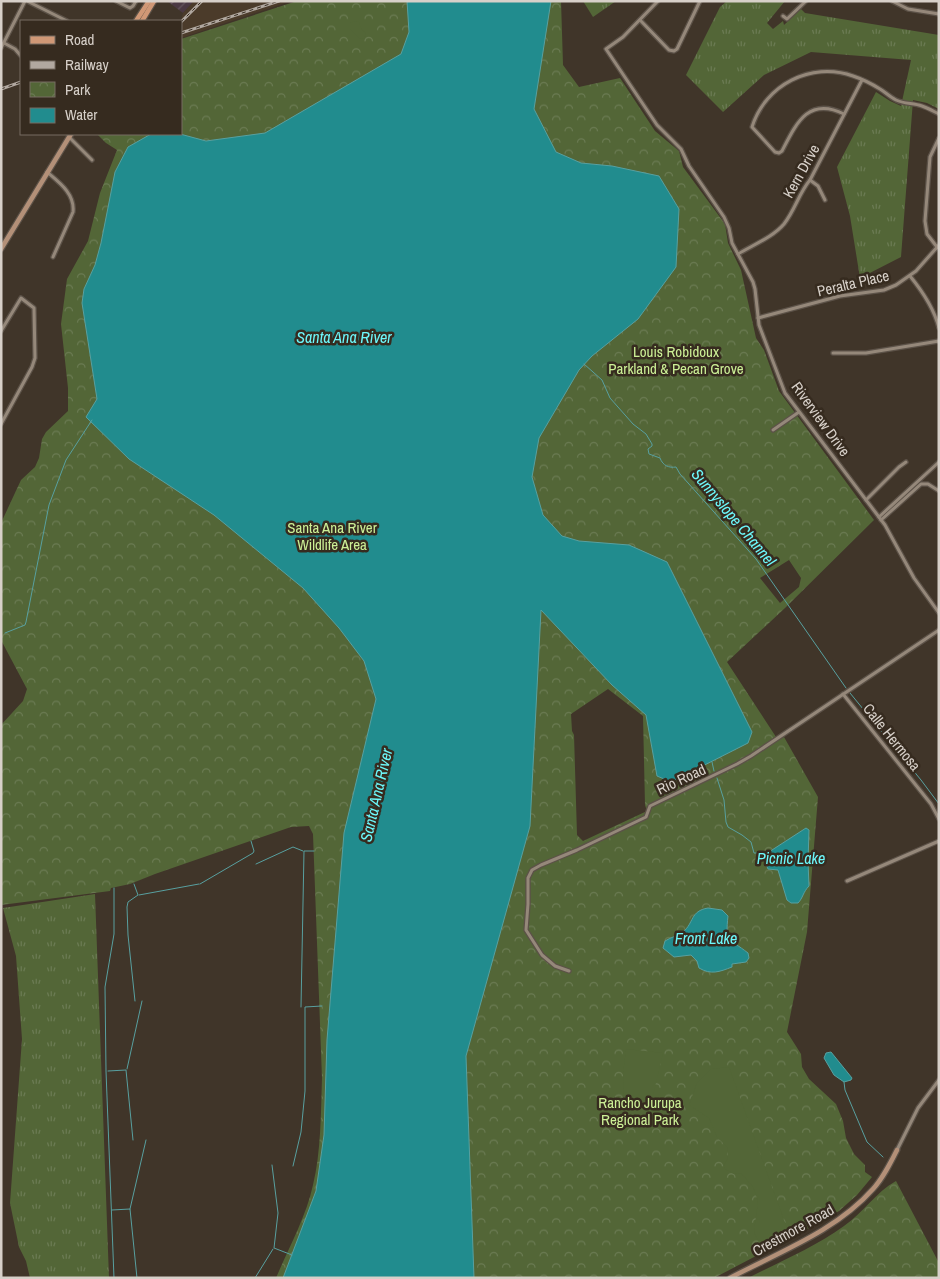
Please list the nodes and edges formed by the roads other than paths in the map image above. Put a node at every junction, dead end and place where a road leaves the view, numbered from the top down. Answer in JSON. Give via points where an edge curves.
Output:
{"nodes":[{"id":1,"x":26,"y":1,"type":"edge"},
{"id":2,"x":116,"y":1,"type":"edge"},
{"id":3,"x":136,"y":1,"type":"edge"},
{"id":4,"x":148,"y":1,"type":"edge"},
{"id":5,"x":154,"y":1,"type":"edge"},
{"id":6,"x":658,"y":1,"type":"edge"},
{"id":7,"x":700,"y":1,"type":"edge"},
{"id":8,"x":806,"y":1,"type":"edge"},
{"id":9,"x":892,"y":1,"type":"edge"},
{"id":10,"x":939,"y":14,"type":"edge"},
{"id":11,"x":783,"y":16,"type":"dead end"},
{"id":12,"x":65,"y":20,"type":"edge"},
{"id":13,"x":137,"y":20,"type":"edge"},
{"id":14,"x":143,"y":20,"type":"edge"},
{"id":15,"x":640,"y":20,"type":"junction"},
{"id":16,"x":4,"y":43,"type":"junction"},
{"id":17,"x":1,"y":48,"type":"edge"},
{"id":18,"x":20,"y":55,"type":"edge"},
{"id":19,"x":862,"y":80,"type":"junction"},
{"id":20,"x":844,"y":114,"type":"junction"},
{"id":21,"x":939,"y":114,"type":"edge"},
{"id":22,"x":70,"y":135,"type":"edge"},
{"id":23,"x":939,"y":138,"type":"edge"},
{"id":24,"x":92,"y":160,"type":"dead end"},
{"id":25,"x":47,"y":172,"type":"junction"},
{"id":26,"x":810,"y":180,"type":"junction"},
{"id":27,"x":826,"y":200,"type":"dead end"},
{"id":28,"x":938,"y":246,"type":"edge"},
{"id":29,"x":1,"y":248,"type":"edge"},
{"id":30,"x":738,"y":254,"type":"junction"},
{"id":31,"x":54,"y":256,"type":"dead end"},
{"id":32,"x":910,"y":276,"type":"junction"},
{"id":33,"x":758,"y":318,"type":"junction"},
{"id":34,"x":939,"y":328,"type":"edge"},
{"id":35,"x":1,"y":331,"type":"edge"},
{"id":36,"x":939,"y":341,"type":"edge"},
{"id":37,"x":833,"y":353,"type":"dead end"},
{"id":38,"x":799,"y":412,"type":"junction"},
{"id":39,"x":1,"y":424,"type":"edge"},
{"id":40,"x":773,"y":430,"type":"dead end"},
{"id":41,"x":906,"y":462,"type":"dead end"},
{"id":42,"x":939,"y":462,"type":"edge"},
{"id":43,"x":921,"y":482,"type":"junction"},
{"id":44,"x":939,"y":491,"type":"edge"},
{"id":45,"x":866,"y":500,"type":"junction"},
{"id":46,"x":880,"y":519,"type":"junction"},
{"id":47,"x":939,"y":613,"type":"edge"},
{"id":48,"x":939,"y":630,"type":"edge"},
{"id":49,"x":846,"y":692,"type":"junction"},
{"id":50,"x":939,"y":819,"type":"edge"},
{"id":51,"x":939,"y":841,"type":"edge"},
{"id":52,"x":847,"y":881,"type":"dead end"},
{"id":53,"x":568,"y":971,"type":"dead end"},
{"id":54,"x":939,"y":1080,"type":"edge"},
{"id":55,"x":897,"y":1150,"type":"joint"},
{"id":56,"x":730,"y":1278,"type":"edge"}],
"edges":[{"from":1,"to":12,"type":"street"},
{"from":1,"to":16,"type":"street"},
{"from":2,"to":3,"type":"street","via":[[130,8]]},
{"from":4,"to":13,"type":"main road"},
{"from":5,"to":14,"type":"main road"},
{"from":6,"to":15,"type":"street"},
{"from":7,"to":15,"type":"street","via":[[674,52]]},
{"from":8,"to":11,"type":"street","via":[[787,19]]},
{"from":9,"to":10,"type":"street","via":[[908,9]]},
{"from":15,"to":30,"type":"street","name":"Riverview Drive","via":[[606,49],[657,125],[681,148],[689,166],[726,220]]},
{"from":16,"to":17,"type":"street"},
{"from":16,"to":18,"type":"street"},
{"from":19,"to":20,"type":"street","name":"Kern Drive"},
{"from":19,"to":20,"type":"street","via":[[843,73],[819,71],[805,74],[771,93],[752,126],[779,153],[802,116],[821,108]]},
{"from":19,"to":21,"type":"street","via":[[893,99],[920,105]]},
{"from":20,"to":26,"type":"street","name":"Kern Drive"},
{"from":22,"to":24,"type":"street"},
{"from":22,"to":25,"type":"street"},
{"from":23,"to":28,"type":"street","via":[[930,158],[924,221],[927,234]]},
{"from":25,"to":29,"type":"street"},
{"from":25,"to":31,"type":"street","via":[[72,197],[74,204]]},
{"from":26,"to":27,"type":"street"},
{"from":26,"to":30,"type":"street","name":"Kern Drive","via":[[783,225]]},
{"from":28,"to":32,"type":"street","name":"Peralta Place"},
{"from":30,"to":33,"type":"street","name":"Riverview Drive","via":[[755,288]]},
{"from":32,"to":33,"type":"street","name":"Peralta Place","via":[[884,290],[840,296]]},
{"from":32,"to":34,"type":"street","via":[[926,297]]},
{"from":33,"to":38,"type":"street","name":"Riverview Drive","via":[[782,386]]},
{"from":35,"to":39,"type":"street","via":[[21,298],[34,308],[35,358]]},
{"from":36,"to":37,"type":"street","via":[[866,353]]},
{"from":38,"to":40,"type":"street"},
{"from":38,"to":45,"type":"street","name":"Riverview Drive"},
{"from":41,"to":45,"type":"street"},
{"from":42,"to":43,"type":"street"},
{"from":43,"to":44,"type":"street"},
{"from":43,"to":46,"type":"street"},
{"from":45,"to":46,"type":"street","name":"Riverview Drive"},
{"from":46,"to":47,"type":"street","name":"Riverview Drive","via":[[914,578]]},
{"from":48,"to":49,"type":"street","name":"Rio Road"},
{"from":49,"to":50,"type":"street","name":"Calle Hermosa","via":[[932,804]]},
{"from":49,"to":53,"type":"street","name":"Rio Road","via":[[737,764],[650,806],[646,817],[532,870],[528,878],[526,930],[542,955],[555,966]]},
{"from":51,"to":52,"type":"street"},
{"from":54,"to":55,"type":"street","via":[[918,1108]]},
{"from":55,"to":56,"type":"street","name":"Crestmore Road","via":[[874,1188],[845,1216]]}]}
